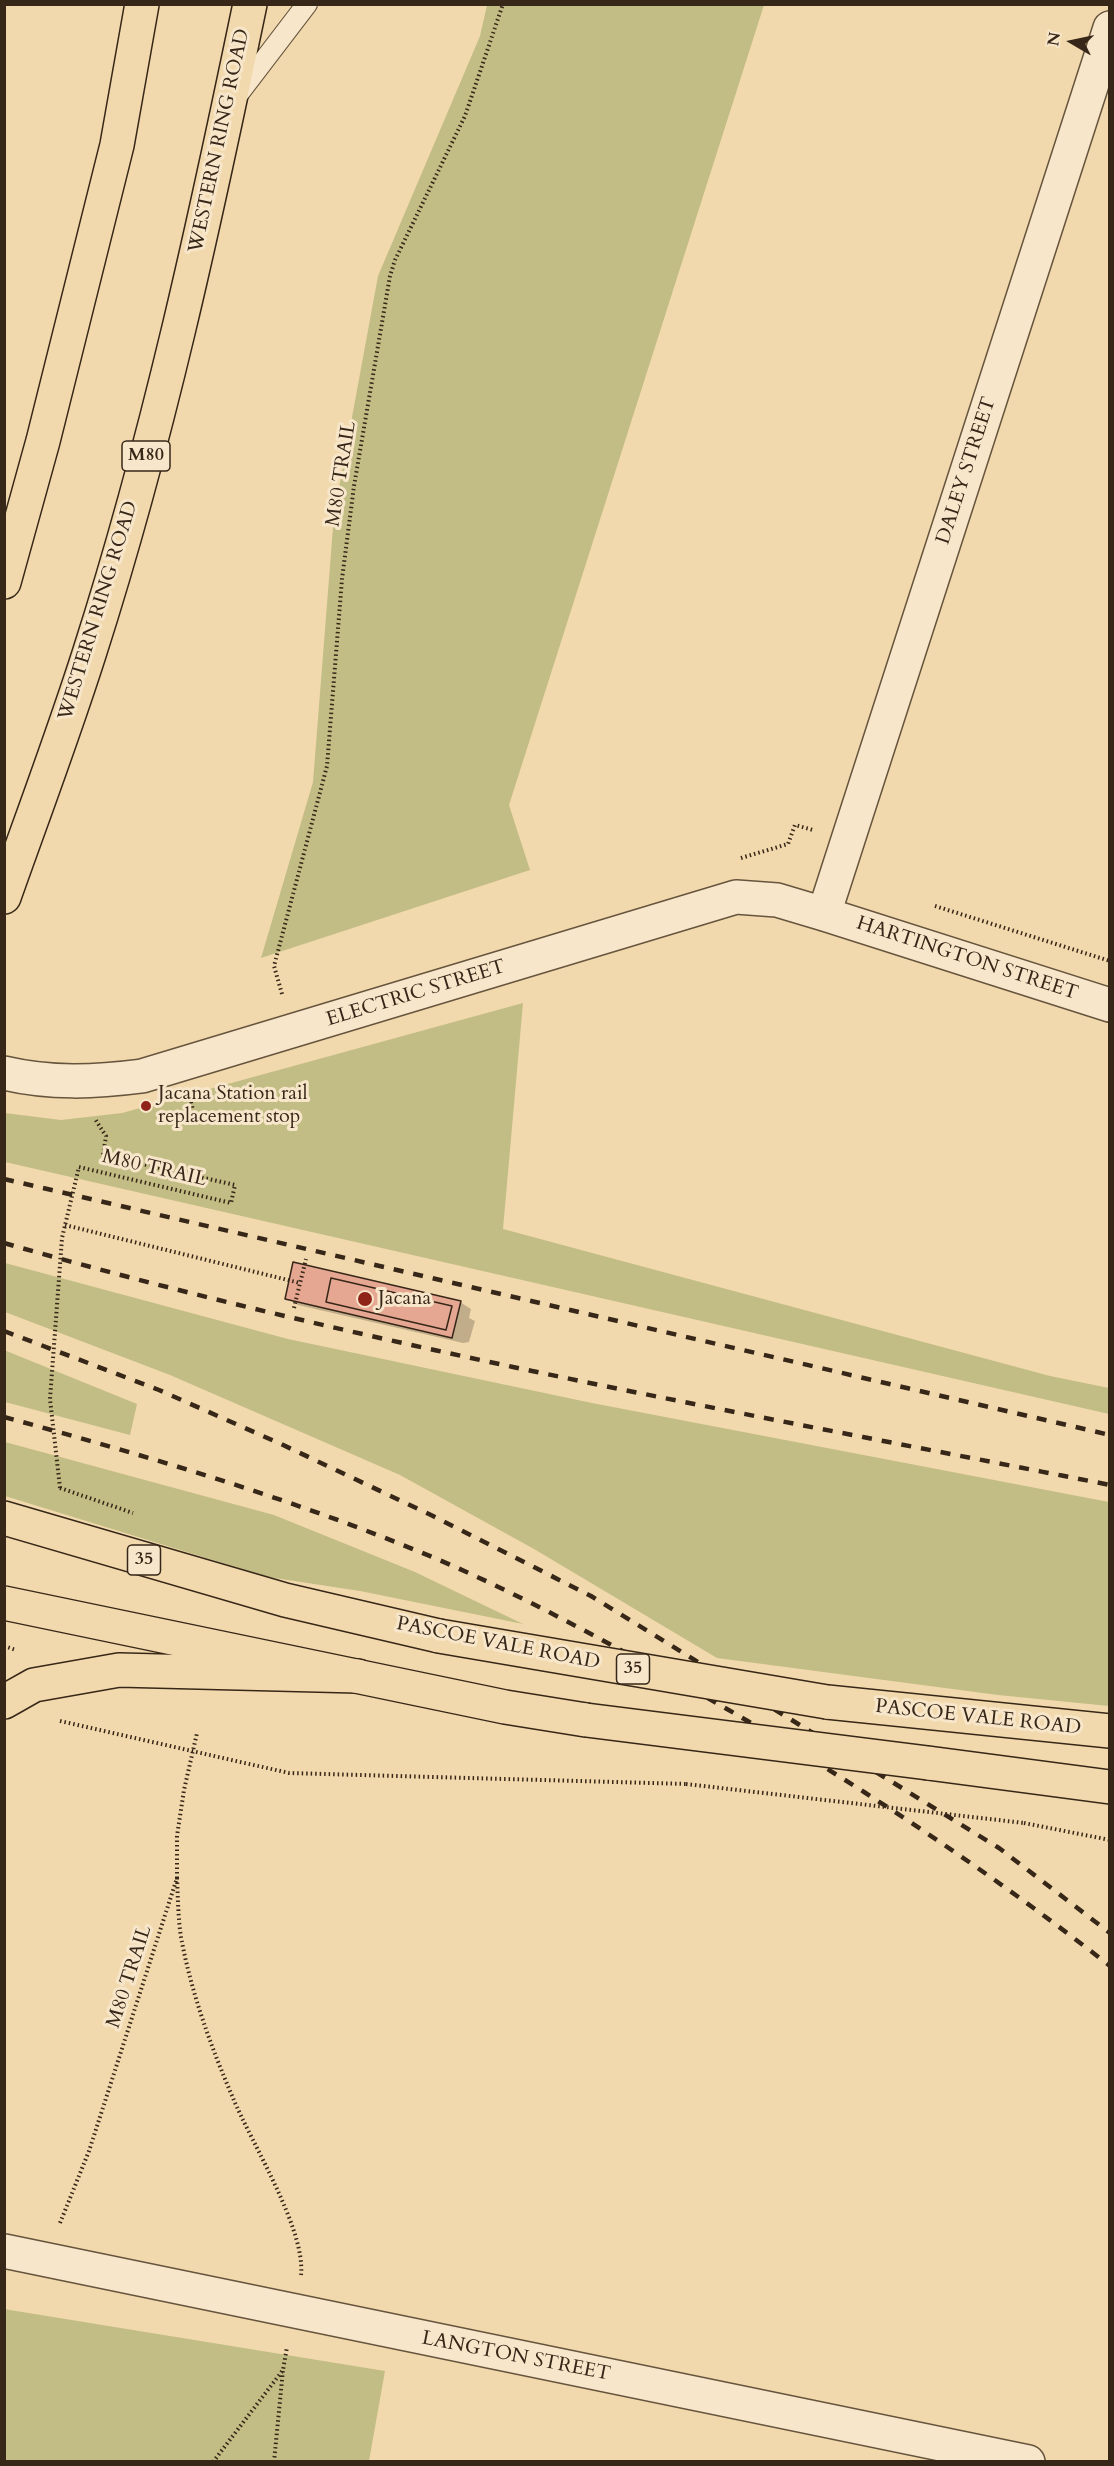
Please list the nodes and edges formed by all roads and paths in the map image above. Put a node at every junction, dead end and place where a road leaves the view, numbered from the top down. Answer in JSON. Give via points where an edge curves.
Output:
{"nodes":[{"id":1,"x":142,"y":4,"type":"edge"},
{"id":2,"x":249,"y":4,"type":"edge"},
{"id":3,"x":307,"y":4,"type":"edge"},
{"id":4,"x":503,"y":4,"type":"edge"},
{"id":5,"x":1110,"y":28,"type":"edge"},
{"id":6,"x":228,"y":107,"type":"junction"},
{"id":7,"x":4,"y":582,"type":"edge"},
{"id":8,"x":843,"y":857,"type":"junction"},
{"id":9,"x":734,"y":860,"type":"dead end"},
{"id":10,"x":4,"y":897,"type":"edge"},
{"id":11,"x":925,"y":903,"type":"dead end"},
{"id":12,"x":825,"y":914,"type":"junction"},
{"id":13,"x":1110,"y":961,"type":"edge"},
{"id":14,"x":274,"y":966,"type":"dead end"},
{"id":15,"x":1110,"y":1005,"type":"edge"},
{"id":16,"x":4,"y":1074,"type":"edge"},
{"id":17,"x":106,"y":1136,"type":"dead end"},
{"id":18,"x":65,"y":1225,"type":"junction"},
{"id":19,"x":306,"y":1259,"type":"dead end"},
{"id":20,"x":300,"y":1283,"type":"junction"},
{"id":21,"x":294,"y":1308,"type":"dead end"},
{"id":22,"x":60,"y":1488,"type":"dead end"},
{"id":23,"x":4,"y":1518,"type":"edge"},
{"id":24,"x":4,"y":1603,"type":"edge"},
{"id":25,"x":358,"y":1676,"type":"junction"},
{"id":26,"x":4,"y":1702,"type":"edge"},
{"id":27,"x":52,"y":1719,"type":"dead end"},
{"id":28,"x":1110,"y":1731,"type":"edge"},
{"id":29,"x":197,"y":1733,"type":"dead end"},
{"id":30,"x":194,"y":1752,"type":"junction"},
{"id":31,"x":1110,"y":1787,"type":"edge"},
{"id":32,"x":1110,"y":1840,"type":"edge"},
{"id":33,"x":177,"y":1878,"type":"junction"},
{"id":34,"x":60,"y":2224,"type":"dead end"},
{"id":35,"x":4,"y":2251,"type":"edge"},
{"id":36,"x":293,"y":2313,"type":"junction"},
{"id":37,"x":283,"y":2370,"type":"junction"},
{"id":38,"x":213,"y":2462,"type":"edge"},
{"id":39,"x":274,"y":2462,"type":"edge"},
{"id":40,"x":1028,"y":2462,"type":"edge"}],
"edges":[{"from":1,"to":7,"type":"main road","via":[[117,146]]},
{"from":2,"to":6,"type":"main road","name":"WESTERN RING ROAD","number":"M80"},
{"from":3,"to":6,"type":"lane"},
{"from":4,"to":14,"type":"path","name":"M80 TRAIL","via":[[465,116],[390,276],[352,498],[323,792]]},
{"from":5,"to":8,"type":"street","name":"DALEY STREET"},
{"from":6,"to":10,"type":"main road","name":"WESTERN RING ROAD","number":"M80","via":[[188,290],[140,478],[90,650]]},
{"from":8,"to":9,"type":"path","via":[[820,832],[795,825],[788,844]]},
{"from":8,"to":12,"type":"street","name":"DALEY STREET"},
{"from":11,"to":13,"type":"path"},
{"from":12,"to":15,"type":"street","name":"HARTINGTON STREET"},
{"from":12,"to":16,"type":"street","name":"ELECTRIC STREET","via":[[777,900],[736,897],[142,1077],[60,1082]]},
{"from":17,"to":18,"type":"path","name":"M80 TRAIL","bridge":true,"via":[[104,1155],[235,1185],[231,1203],[79,1167]]},
{"from":18,"to":20,"type":"path"},
{"from":18,"to":22,"type":"path","name":"M80 TRAIL","bridge":true,"via":[[50,1399]]},
{"from":19,"to":20,"type":"path"},
{"from":20,"to":21,"type":"path"},
{"from":23,"to":28,"type":"main road","name":"PASCOE VALE ROAD","number":"35","bridge":true,"via":[[285,1600],[439,1636],[827,1702]]},
{"from":24,"to":25,"type":"main road"},
{"from":25,"to":26,"type":"main road","via":[[119,1670],[34,1685]]},
{"from":25,"to":31,"type":"main road","bridge":true,"via":[[586,1720]]},
{"from":27,"to":30,"type":"path"},
{"from":29,"to":30,"type":"path","name":"M80 TRAIL"},
{"from":30,"to":32,"type":"path","bridge":true,"via":[[289,1773],[686,1784],[1024,1823]]},
{"from":30,"to":33,"type":"path","name":"M80 TRAIL","via":[[177,1836]]},
{"from":33,"to":34,"type":"path","name":"M80 TRAIL","via":[[89,2151]]},
{"from":33,"to":36,"type":"path","via":[[181,1936],[211,2041],[298,2247],[301,2271]]},
{"from":35,"to":36,"type":"street","name":"LANGTON STREET"},
{"from":36,"to":37,"type":"path"},
{"from":36,"to":40,"type":"street","name":"LANGTON STREET"},
{"from":37,"to":38,"type":"path"},
{"from":37,"to":39,"type":"path"}]}
